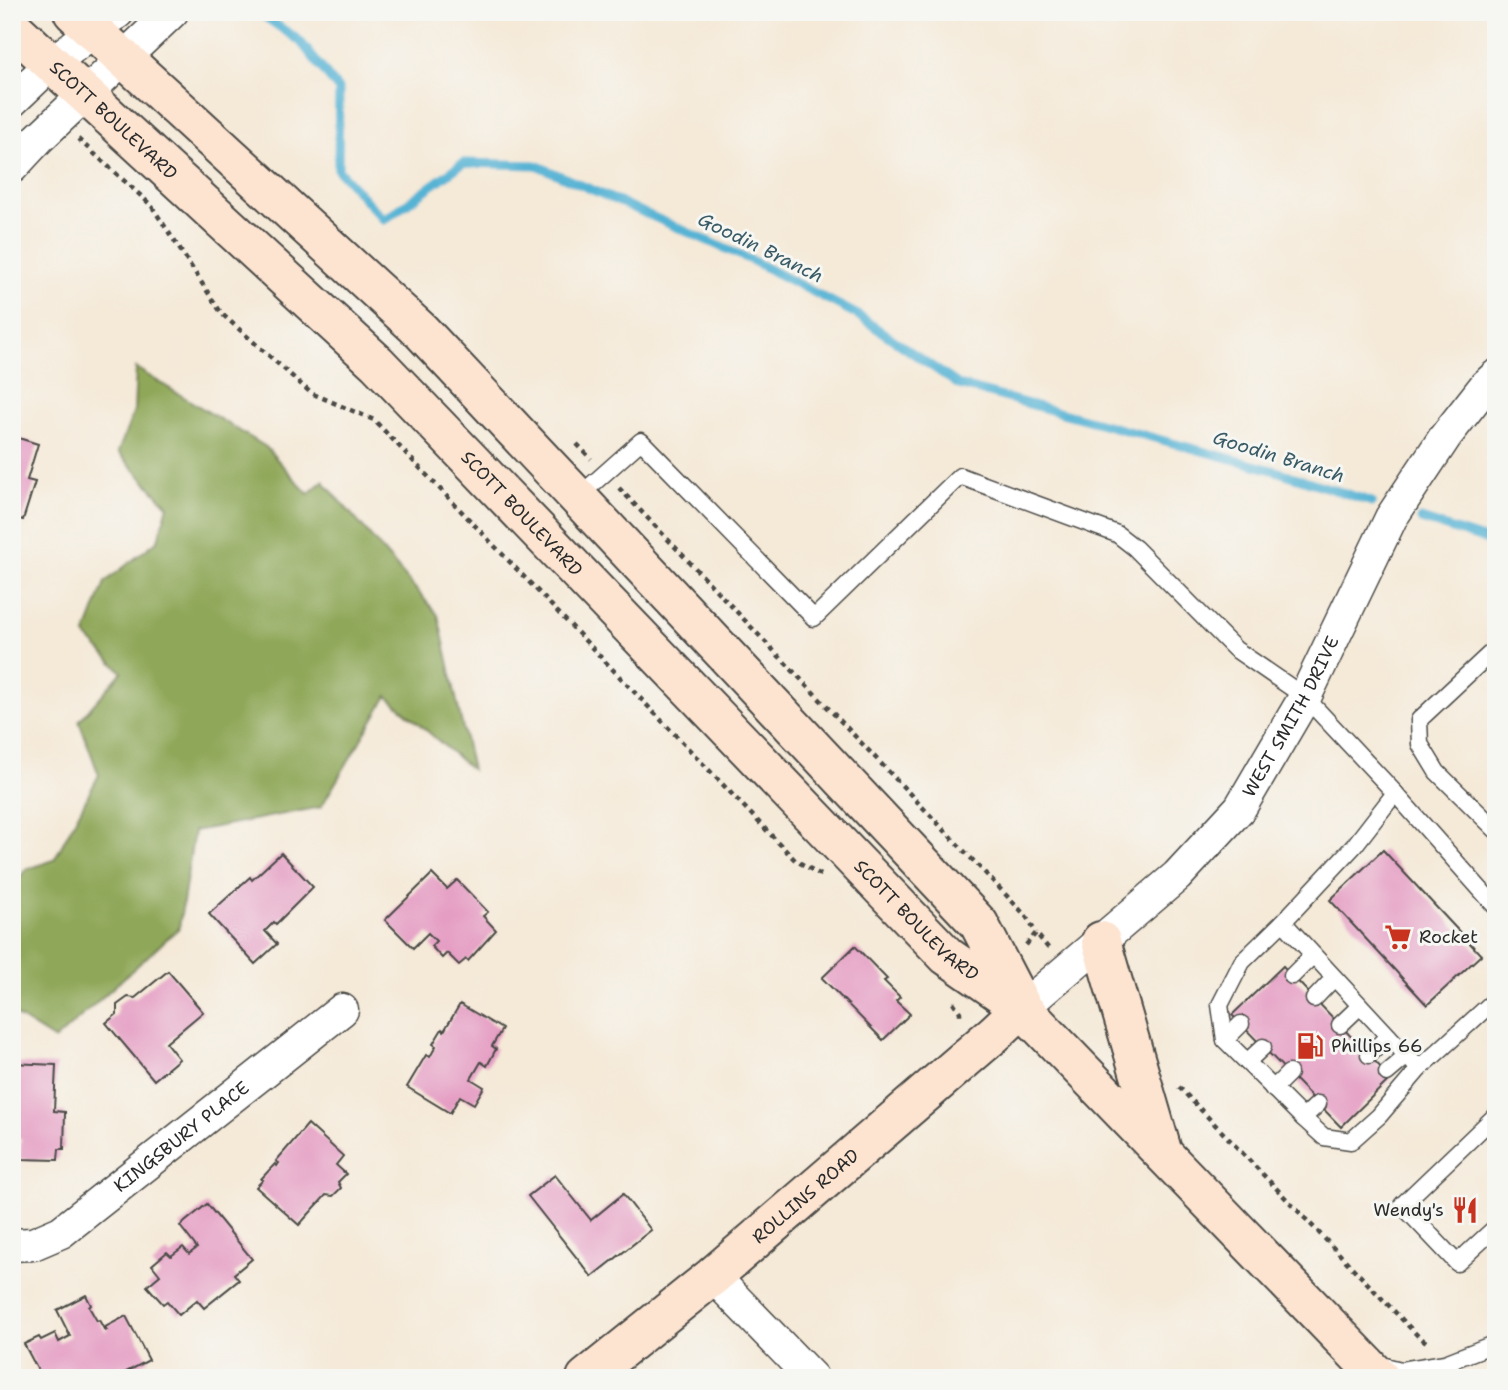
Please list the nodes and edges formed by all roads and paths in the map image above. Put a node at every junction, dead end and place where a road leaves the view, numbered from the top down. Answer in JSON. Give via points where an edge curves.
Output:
{"nodes":[{"id":1,"x":172,"y":12,"type":"edge"},
{"id":2,"x":95,"y":19,"type":"edge"},
{"id":3,"x":12,"y":27,"type":"edge"},
{"id":4,"x":123,"y":59,"type":"junction"},
{"id":5,"x":52,"y":63,"type":"junction"},
{"id":6,"x":85,"y":94,"type":"junction"},
{"id":7,"x":12,"y":102,"type":"edge"},
{"id":8,"x":57,"y":120,"type":"junction"},
{"id":9,"x":12,"y":167,"type":"edge"},
{"id":10,"x":1496,"y":376,"type":"edge"},
{"id":11,"x":577,"y":444,"type":"dead end"},
{"id":12,"x":591,"y":486,"type":"junction"},
{"id":13,"x":1496,"y":648,"type":"edge"},
{"id":14,"x":1304,"y":697,"type":"junction"},
{"id":15,"x":1395,"y":793,"type":"junction"},
{"id":16,"x":1496,"y":830,"type":"edge"},
{"id":17,"x":830,"y":880,"type":"dead end"},
{"id":18,"x":1496,"y":907,"type":"edge"},
{"id":19,"x":1283,"y":922,"type":"junction"},
{"id":20,"x":1036,"y":933,"type":"junction"},
{"id":21,"x":1101,"y":941,"type":"junction"},
{"id":22,"x":1313,"y":955,"type":"junction"},
{"id":23,"x":1066,"y":970,"type":"junction"},
{"id":24,"x":1292,"y":976,"type":"dead end"},
{"id":25,"x":996,"y":978,"type":"junction"},
{"id":26,"x":1334,"y":978,"type":"junction"},
{"id":27,"x":1314,"y":999,"type":"dead end"},
{"id":28,"x":1496,"y":999,"type":"edge"},
{"id":29,"x":1360,"y":1006,"type":"junction"},
{"id":30,"x":1022,"y":1008,"type":"junction"},
{"id":31,"x":342,"y":1010,"type":"dead end"},
{"id":32,"x":960,"y":1019,"type":"dead end"},
{"id":33,"x":1241,"y":1024,"type":"dead end"},
{"id":34,"x":1340,"y":1025,"type":"dead end"},
{"id":35,"x":1388,"y":1036,"type":"junction"},
{"id":36,"x":1225,"y":1040,"type":"junction"},
{"id":37,"x":1263,"y":1047,"type":"dead end"},
{"id":38,"x":1369,"y":1055,"type":"dead end"},
{"id":39,"x":1407,"y":1056,"type":"junction"},
{"id":40,"x":1247,"y":1062,"type":"junction"},
{"id":41,"x":1419,"y":1069,"type":"junction"},
{"id":42,"x":1289,"y":1073,"type":"dead end"},
{"id":43,"x":1387,"y":1073,"type":"dead end"},
{"id":44,"x":1175,"y":1081,"type":"dead end"},
{"id":45,"x":1273,"y":1089,"type":"junction"},
{"id":46,"x":1318,"y":1104,"type":"dead end"},
{"id":47,"x":1496,"y":1115,"type":"edge"},
{"id":48,"x":1303,"y":1118,"type":"junction"},
{"id":49,"x":1337,"y":1123,"type":"dead end"},
{"id":50,"x":1324,"y":1137,"type":"junction"},
{"id":51,"x":1162,"y":1153,"type":"junction"},
{"id":52,"x":1496,"y":1227,"type":"edge"},
{"id":53,"x":12,"y":1245,"type":"edge"},
{"id":54,"x":713,"y":1276,"type":"junction"},
{"id":55,"x":1496,"y":1343,"type":"edge"},
{"id":56,"x":1453,"y":1360,"type":"junction"},
{"id":57,"x":1371,"y":1369,"type":"edge"},
{"id":58,"x":586,"y":1378,"type":"edge"},
{"id":59,"x":812,"y":1378,"type":"edge"}],
"edges":[{"from":1,"to":4,"type":"street"},
{"from":2,"to":4,"type":"main road","name":"SCOTT BOULEVARD"},
{"from":2,"to":5,"type":"street"},
{"from":3,"to":5,"type":"main road","name":"SCOTT BOULEVARD"},
{"from":4,"to":6,"type":"street"},
{"from":4,"to":12,"type":"main road","name":"SCOTT BOULEVARD"},
{"from":5,"to":6,"type":"main road","name":"SCOTT BOULEVARD"},
{"from":5,"to":7,"type":"street"},
{"from":6,"to":8,"type":"street"},
{"from":6,"to":25,"type":"main road","name":"SCOTT BOULEVARD","via":[[377,363],[947,956]]},
{"from":8,"to":9,"type":"street"},
{"from":8,"to":17,"type":"path","via":[[151,205],[222,314],[310,393],[374,420],[795,860]]},
{"from":10,"to":14,"type":"street","name":"WEST SMITH DRIVE","via":[[1445,437],[1391,518]]},
{"from":11,"to":12,"type":"path"},
{"from":12,"to":14,"type":"lane","via":[[640,441],[814,618],[960,476],[1117,534],[1235,649]]},
{"from":12,"to":20,"type":"path","via":[[1026,916]]},
{"from":12,"to":25,"type":"main road","name":"SCOTT BOULEVARD","via":[[979,924]]},
{"from":13,"to":16,"type":"lane","via":[[1419,720],[1420,744],[1437,772]]},
{"from":14,"to":15,"type":"lane"},
{"from":14,"to":21,"type":"street","name":"WEST SMITH DRIVE","via":[[1240,808],[1177,876]]},
{"from":15,"to":18,"type":"lane"},
{"from":15,"to":19,"type":"lane","via":[[1354,846]]},
{"from":19,"to":22,"type":"lane"},
{"from":19,"to":36,"type":"lane","via":[[1242,962],[1220,1005]]},
{"from":20,"to":23,"type":"path"},
{"from":20,"to":25,"type":"path"},
{"from":21,"to":23,"type":"street","name":"WEST SMITH DRIVE"},
{"from":21,"to":51,"type":"main road"},
{"from":22,"to":24,"type":"lane"},
{"from":22,"to":26,"type":"lane"},
{"from":23,"to":30,"type":"street","name":"WEST SMITH DRIVE"},
{"from":25,"to":30,"type":"main road","name":"SCOTT BOULEVARD"},
{"from":25,"to":32,"type":"path"},
{"from":26,"to":27,"type":"lane"},
{"from":26,"to":29,"type":"lane"},
{"from":28,"to":41,"type":"lane"},
{"from":29,"to":34,"type":"lane"},
{"from":29,"to":35,"type":"lane"},
{"from":30,"to":51,"type":"main road","name":"SCOTT BOULEVARD"},
{"from":30,"to":54,"type":"main road","name":"ROLLINS ROAD"},
{"from":31,"to":53,"type":"street","name":"KINGSBURY PLACE","via":[[61,1232],[33,1244]]},
{"from":33,"to":36,"type":"lane"},
{"from":35,"to":38,"type":"lane"},
{"from":35,"to":39,"type":"lane"},
{"from":36,"to":40,"type":"lane"},
{"from":37,"to":40,"type":"lane"},
{"from":39,"to":41,"type":"lane"},
{"from":39,"to":43,"type":"lane"},
{"from":40,"to":45,"type":"lane"},
{"from":41,"to":50,"type":"lane","via":[[1351,1141]]},
{"from":42,"to":45,"type":"lane"},
{"from":44,"to":56,"type":"path","via":[[1418,1336],[1431,1346],[1447,1349]]},
{"from":45,"to":48,"type":"lane"},
{"from":46,"to":48,"type":"lane"},
{"from":47,"to":52,"type":"lane","via":[[1402,1205],[1457,1263]]},
{"from":48,"to":50,"type":"lane"},
{"from":49,"to":50,"type":"lane"},
{"from":51,"to":57,"type":"main road","name":"SCOTT BOULEVARD"},
{"from":54,"to":58,"type":"main road","name":"ROLLINS ROAD"},
{"from":54,"to":59,"type":"street"},
{"from":55,"to":56,"type":"lane"},
{"from":56,"to":57,"type":"lane","via":[[1401,1370]]}]}
